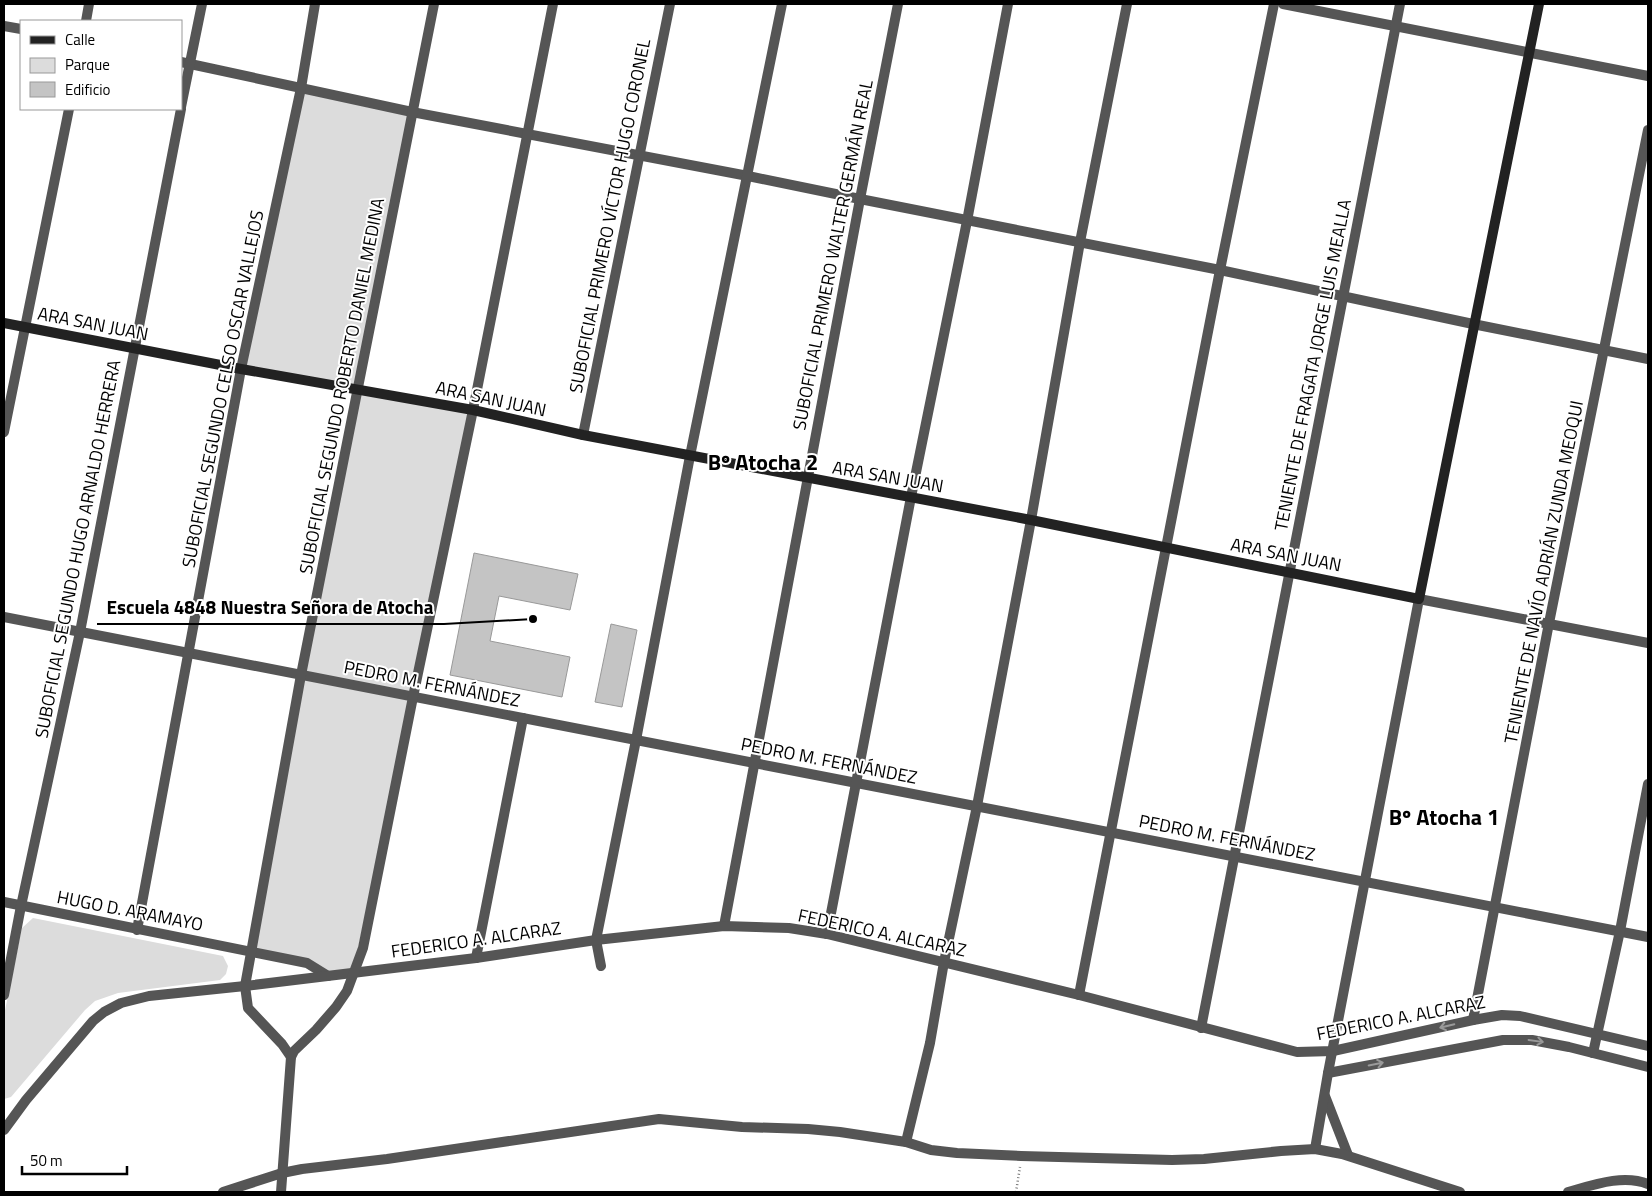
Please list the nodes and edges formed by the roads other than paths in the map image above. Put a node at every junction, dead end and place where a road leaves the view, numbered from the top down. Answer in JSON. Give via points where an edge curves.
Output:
{"nodes":[{"id":1,"x":89,"y":4,"type":"edge"},
{"id":2,"x":202,"y":4,"type":"edge"},
{"id":3,"x":315,"y":4,"type":"edge"},
{"id":4,"x":434,"y":4,"type":"edge"},
{"id":5,"x":553,"y":4,"type":"edge"},
{"id":6,"x":670,"y":4,"type":"edge"},
{"id":7,"x":782,"y":4,"type":"edge"},
{"id":8,"x":898,"y":4,"type":"edge"},
{"id":9,"x":1008,"y":4,"type":"edge"},
{"id":10,"x":1127,"y":4,"type":"edge"},
{"id":11,"x":1274,"y":4,"type":"edge"},
{"id":12,"x":1283,"y":4,"type":"edge"},
{"id":13,"x":1400,"y":4,"type":"edge"},
{"id":14,"x":1539,"y":4,"type":"edge"},
{"id":15,"x":86,"y":20,"type":"edge"},
{"id":16,"x":4,"y":26,"type":"edge"},
{"id":17,"x":1396,"y":26,"type":"junction"},
{"id":18,"x":20,"y":29,"type":"edge"},
{"id":19,"x":1530,"y":52,"type":"junction"},
{"id":20,"x":186,"y":63,"type":"edge"},
{"id":21,"x":1648,"y":76,"type":"edge"},
{"id":22,"x":301,"y":88,"type":"junction"},
{"id":23,"x":182,"y":99,"type":"edge"},
{"id":24,"x":69,"y":110,"type":"edge"},
{"id":25,"x":181,"y":110,"type":"edge"},
{"id":26,"x":412,"y":112,"type":"junction"},
{"id":27,"x":1648,"y":130,"type":"edge"},
{"id":28,"x":528,"y":133,"type":"junction"},
{"id":29,"x":640,"y":154,"type":"junction"},
{"id":30,"x":748,"y":176,"type":"junction"},
{"id":31,"x":860,"y":199,"type":"junction"},
{"id":32,"x":967,"y":221,"type":"junction"},
{"id":33,"x":1080,"y":242,"type":"junction"},
{"id":34,"x":1220,"y":270,"type":"junction"},
{"id":35,"x":1343,"y":296,"type":"junction"},
{"id":36,"x":4,"y":323,"type":"edge"},
{"id":37,"x":1473,"y":324,"type":"junction"},
{"id":38,"x":25,"y":327,"type":"junction"},
{"id":39,"x":134,"y":348,"type":"junction"},
{"id":40,"x":1604,"y":350,"type":"junction"},
{"id":41,"x":1648,"y":359,"type":"edge"},
{"id":42,"x":241,"y":369,"type":"junction"},
{"id":43,"x":358,"y":390,"type":"junction"},
{"id":44,"x":473,"y":410,"type":"junction"},
{"id":45,"x":4,"y":432,"type":"edge"},
{"id":46,"x":583,"y":435,"type":"junction"},
{"id":47,"x":690,"y":456,"type":"junction"},
{"id":48,"x":807,"y":478,"type":"junction"},
{"id":49,"x":910,"y":497,"type":"junction"},
{"id":50,"x":1031,"y":520,"type":"junction"},
{"id":51,"x":1166,"y":548,"type":"junction"},
{"id":52,"x":1290,"y":572,"type":"junction"},
{"id":53,"x":1419,"y":599,"type":"junction"},
{"id":54,"x":4,"y":617,"type":"edge"},
{"id":55,"x":1550,"y":623,"type":"junction"},
{"id":56,"x":80,"y":632,"type":"junction"},
{"id":57,"x":1648,"y":643,"type":"edge"},
{"id":58,"x":187,"y":653,"type":"junction"},
{"id":59,"x":302,"y":675,"type":"junction"},
{"id":60,"x":413,"y":697,"type":"junction"},
{"id":61,"x":523,"y":718,"type":"junction"},
{"id":62,"x":636,"y":740,"type":"junction"},
{"id":63,"x":754,"y":763,"type":"junction"},
{"id":64,"x":857,"y":783,"type":"junction"},
{"id":65,"x":1648,"y":784,"type":"edge"},
{"id":66,"x":977,"y":806,"type":"junction"},
{"id":67,"x":1111,"y":832,"type":"junction"},
{"id":68,"x":1235,"y":856,"type":"junction"},
{"id":69,"x":1365,"y":882,"type":"junction"},
{"id":70,"x":4,"y":902,"type":"edge"},
{"id":71,"x":21,"y":906,"type":"junction"},
{"id":72,"x":1496,"y":907,"type":"junction"},
{"id":73,"x":724,"y":926,"type":"junction"},
{"id":74,"x":137,"y":930,"type":"junction"},
{"id":75,"x":1620,"y":931,"type":"junction"},
{"id":76,"x":827,"y":934,"type":"junction"},
{"id":77,"x":1648,"y":937,"type":"edge"},
{"id":78,"x":596,"y":940,"type":"junction"},
{"id":79,"x":251,"y":952,"type":"junction"},
{"id":80,"x":476,"y":958,"type":"junction"},
{"id":81,"x":944,"y":962,"type":"junction"},
{"id":82,"x":601,"y":966,"type":"dead end"},
{"id":83,"x":353,"y":972,"type":"junction"},
{"id":84,"x":328,"y":976,"type":"junction"},
{"id":85,"x":245,"y":986,"type":"junction"},
{"id":86,"x":4,"y":995,"type":"edge"},
{"id":87,"x":1079,"y":995,"type":"junction"},
{"id":88,"x":1473,"y":1020,"type":"junction"},
{"id":89,"x":1201,"y":1028,"type":"junction"},
{"id":90,"x":1598,"y":1034,"type":"junction"},
{"id":91,"x":1648,"y":1046,"type":"edge"},
{"id":92,"x":1333,"y":1051,"type":"junction"},
{"id":93,"x":1593,"y":1053,"type":"junction"},
{"id":94,"x":291,"y":1057,"type":"junction"},
{"id":95,"x":1648,"y":1067,"type":"edge"},
{"id":96,"x":1328,"y":1073,"type":"junction"},
{"id":97,"x":1324,"y":1096,"type":"junction"},
{"id":98,"x":4,"y":1130,"type":"edge"},
{"id":99,"x":906,"y":1142,"type":"junction"},
{"id":100,"x":1315,"y":1149,"type":"junction"},
{"id":101,"x":1348,"y":1155,"type":"junction"},
{"id":102,"x":282,"y":1173,"type":"junction"},
{"id":103,"x":1648,"y":1184,"type":"edge"},
{"id":104,"x":223,"y":1192,"type":"edge"},
{"id":105,"x":281,"y":1192,"type":"edge"},
{"id":106,"x":1460,"y":1192,"type":"edge"},
{"id":107,"x":1568,"y":1192,"type":"edge"}],
"edges":[{"from":1,"to":15,"type":"street"},
{"from":2,"to":20,"type":"street","name":"SUBOFICIAL SEGUNDO HUGO ARNALDO HERRERA"},
{"from":3,"to":22,"type":"street","name":"SUBOFICIAL SEGUNDO CELSO OSCAR VALLEJOS"},
{"from":4,"to":26,"type":"street","name":"SUBOFICIAL SEGUNDO ROBERTO DANIEL MEDINA"},
{"from":5,"to":28,"type":"street"},
{"from":6,"to":29,"type":"street","name":"SUBOFICIAL PRIMERO VÍCTOR HUGO CORONEL"},
{"from":7,"to":30,"type":"street"},
{"from":8,"to":31,"type":"street","name":"SUBOFICIAL PRIMERO WALTER GERMÁN REAL"},
{"from":9,"to":32,"type":"street"},
{"from":10,"to":33,"type":"street"},
{"from":11,"to":34,"type":"street"},
{"from":12,"to":17,"type":"street"},
{"from":13,"to":17,"type":"street","name":"TENIENTE DE FRAGATA JORGE LUIS MEALLA"},
{"from":14,"to":19,"type":"street"},
{"from":16,"to":18,"type":"street"},
{"from":17,"to":19,"type":"street"},
{"from":17,"to":35,"type":"street","name":"TENIENTE DE FRAGATA JORGE LUIS MEALLA"},
{"from":19,"to":21,"type":"street"},
{"from":19,"to":37,"type":"street"},
{"from":20,"to":22,"type":"street"},
{"from":20,"to":23,"type":"street","name":"SUBOFICIAL SEGUNDO HUGO ARNALDO HERRERA"},
{"from":22,"to":26,"type":"street"},
{"from":22,"to":42,"type":"street","name":"SUBOFICIAL SEGUNDO CELSO OSCAR VALLEJOS"},
{"from":24,"to":38,"type":"street"},
{"from":25,"to":39,"type":"street","name":"SUBOFICIAL SEGUNDO HUGO ARNALDO HERRERA"},
{"from":26,"to":28,"type":"street"},
{"from":26,"to":43,"type":"street","name":"SUBOFICIAL SEGUNDO ROBERTO DANIEL MEDINA"},
{"from":27,"to":40,"type":"street","name":"TENIENTE DE NAVÍO ADRIÁN ZUNDA MEOQUI"},
{"from":28,"to":29,"type":"street"},
{"from":28,"to":44,"type":"street"},
{"from":29,"to":30,"type":"street"},
{"from":29,"to":46,"type":"street","name":"SUBOFICIAL PRIMERO VÍCTOR HUGO CORONEL"},
{"from":30,"to":31,"type":"street"},
{"from":30,"to":47,"type":"street"},
{"from":31,"to":32,"type":"street"},
{"from":31,"to":48,"type":"street","name":"SUBOFICIAL PRIMERO WALTER GERMÁN REAL"},
{"from":32,"to":33,"type":"street"},
{"from":32,"to":49,"type":"street"},
{"from":33,"to":34,"type":"street"},
{"from":33,"to":50,"type":"street"},
{"from":34,"to":35,"type":"street"},
{"from":34,"to":51,"type":"street"},
{"from":35,"to":37,"type":"street"},
{"from":35,"to":52,"type":"street","name":"TENIENTE DE FRAGATA JORGE LUIS MEALLA"},
{"from":36,"to":38,"type":"street","name":"ARA SAN JUAN"},
{"from":37,"to":40,"type":"street"},
{"from":37,"to":53,"type":"street"},
{"from":38,"to":39,"type":"street","name":"ARA SAN JUAN"},
{"from":38,"to":45,"type":"street"},
{"from":39,"to":42,"type":"street","name":"ARA SAN JUAN"},
{"from":39,"to":56,"type":"street","name":"SUBOFICIAL SEGUNDO HUGO ARNALDO HERRERA"},
{"from":40,"to":41,"type":"street"},
{"from":40,"to":55,"type":"street","name":"TENIENTE DE NAVÍO ADRIÁN ZUNDA MEOQUI"},
{"from":42,"to":43,"type":"street","name":"ARA SAN JUAN"},
{"from":42,"to":58,"type":"street","name":"SUBOFICIAL SEGUNDO CELSO OSCAR VALLEJOS"},
{"from":43,"to":44,"type":"street","name":"ARA SAN JUAN"},
{"from":43,"to":59,"type":"street","name":"SUBOFICIAL SEGUNDO ROBERTO DANIEL MEDINA"},
{"from":44,"to":46,"type":"street","name":"ARA SAN JUAN"},
{"from":44,"to":60,"type":"street"},
{"from":46,"to":47,"type":"street","name":"ARA SAN JUAN"},
{"from":47,"to":48,"type":"street","name":"ARA SAN JUAN"},
{"from":47,"to":62,"type":"street"},
{"from":48,"to":49,"type":"street","name":"ARA SAN JUAN"},
{"from":48,"to":63,"type":"street","name":"SUBOFICIAL PRIMERO WALTER GERMÁN REAL"},
{"from":49,"to":50,"type":"street","name":"ARA SAN JUAN"},
{"from":49,"to":64,"type":"street"},
{"from":50,"to":51,"type":"street","name":"ARA SAN JUAN"},
{"from":50,"to":66,"type":"street"},
{"from":51,"to":52,"type":"street","name":"ARA SAN JUAN"},
{"from":51,"to":67,"type":"street"},
{"from":52,"to":53,"type":"street","name":"ARA SAN JUAN"},
{"from":52,"to":68,"type":"street","name":"TENIENTE DE FRAGATA JORGE LUIS MEALLA"},
{"from":53,"to":55,"type":"street","name":"ARA SAN JUAN"},
{"from":53,"to":69,"type":"street"},
{"from":54,"to":56,"type":"street","name":"PEDRO M. FERNÁNDEZ"},
{"from":55,"to":57,"type":"street","name":"ARA SAN JUAN"},
{"from":55,"to":72,"type":"street","name":"TENIENTE DE NAVÍO ADRIÁN ZUNDA MEOQUI"},
{"from":56,"to":58,"type":"street","name":"PEDRO M. FERNÁNDEZ"},
{"from":56,"to":71,"type":"street","name":"SUBOFICIAL SEGUNDO HUGO ARNALDO HERRERA"},
{"from":58,"to":59,"type":"street","name":"PEDRO M. FERNÁNDEZ"},
{"from":58,"to":74,"type":"street","name":"SUBOFICIAL SEGUNDO CELSO OSCAR VALLEJOS"},
{"from":59,"to":60,"type":"street","name":"PEDRO M. FERNÁNDEZ"},
{"from":59,"to":79,"type":"street","name":"SUBOFICIAL SEGUNDO ROBERTO DANIEL MEDINA"},
{"from":60,"to":61,"type":"street","name":"PEDRO M. FERNÁNDEZ"},
{"from":60,"to":83,"type":"street","via":[[363,948]]},
{"from":61,"to":62,"type":"street","name":"PEDRO M. FERNÁNDEZ"},
{"from":61,"to":80,"type":"street"},
{"from":62,"to":63,"type":"street","name":"PEDRO M. FERNÁNDEZ"},
{"from":62,"to":78,"type":"street"},
{"from":63,"to":64,"type":"street","name":"PEDRO M. FERNÁNDEZ"},
{"from":63,"to":73,"type":"street","name":"SUBOFICIAL PRIMERO WALTER GERMÁN REAL"},
{"from":64,"to":66,"type":"street","name":"PEDRO M. FERNÁNDEZ"},
{"from":64,"to":76,"type":"street"},
{"from":65,"to":75,"type":"street"},
{"from":66,"to":67,"type":"street","name":"PEDRO M. FERNÁNDEZ"},
{"from":66,"to":81,"type":"street"},
{"from":67,"to":68,"type":"street","name":"PEDRO M. FERNÁNDEZ"},
{"from":67,"to":87,"type":"street"},
{"from":68,"to":69,"type":"street","name":"PEDRO M. FERNÁNDEZ"},
{"from":68,"to":89,"type":"street","name":"TENIENTE DE FRAGATA JORGE LUIS MEALLA"},
{"from":69,"to":72,"type":"street","name":"PEDRO M. FERNÁNDEZ"},
{"from":69,"to":92,"type":"street"},
{"from":70,"to":71,"type":"street","name":"HUGO D. ARAMAYO"},
{"from":71,"to":74,"type":"street","name":"HUGO D. ARAMAYO"},
{"from":71,"to":86,"type":"street","name":"SUBOFICIAL SEGUNDO HUGO ARNALDO HERRERA"},
{"from":72,"to":75,"type":"street","name":"PEDRO M. FERNÁNDEZ"},
{"from":72,"to":88,"type":"street","name":"TENIENTE DE NAVÍO ADRIÁN ZUNDA MEOQUI"},
{"from":73,"to":76,"type":"street","name":"FEDERICO A. ALCARAZ","via":[[789,928]]},
{"from":73,"to":78,"type":"street","name":"FEDERICO A. ALCARAZ"},
{"from":74,"to":79,"type":"street","name":"HUGO D. ARAMAYO"},
{"from":75,"to":77,"type":"street","name":"PEDRO M. FERNÁNDEZ"},
{"from":75,"to":90,"type":"street"},
{"from":76,"to":81,"type":"street","name":"FEDERICO A. ALCARAZ"},
{"from":78,"to":80,"type":"street","name":"FEDERICO A. ALCARAZ"},
{"from":78,"to":82,"type":"street"},
{"from":79,"to":84,"type":"street","name":"HUGO D. ARAMAYO","via":[[307,963]]},
{"from":79,"to":85,"type":"street","name":"SUBOFICIAL SEGUNDO ROBERTO DANIEL MEDINA"},
{"from":80,"to":83,"type":"street","name":"FEDERICO A. ALCARAZ"},
{"from":81,"to":87,"type":"street","name":"FEDERICO A. ALCARAZ"},
{"from":81,"to":99,"type":"street","via":[[930,1042]]},
{"from":83,"to":84,"type":"street","name":"FEDERICO A. ALCARAZ"},
{"from":83,"to":94,"type":"street","via":[[347,991],[336,1007]]},
{"from":84,"to":85,"type":"street","name":"FEDERICO A. ALCARAZ"},
{"from":85,"to":94,"type":"street","via":[[248,1008]]},
{"from":85,"to":98,"type":"street","name":"FEDERICO A. ALCARAZ","via":[[149,996],[121,1003],[104,1012],[26,1100]]},
{"from":87,"to":89,"type":"street","name":"FEDERICO A. ALCARAZ"},
{"from":88,"to":90,"type":"street","name":"FEDERICO A. ALCARAZ","via":[[1502,1015],[1520,1016]]},
{"from":88,"to":92,"type":"street","name":"FEDERICO A. ALCARAZ","one_way":true},
{"from":89,"to":92,"type":"street","name":"FEDERICO A. ALCARAZ","via":[[1297,1052]]},
{"from":90,"to":91,"type":"street","name":"FEDERICO A. ALCARAZ"},
{"from":90,"to":93,"type":"street"},
{"from":92,"to":96,"type":"street"},
{"from":93,"to":95,"type":"street"},
{"from":96,"to":93,"type":"street","one_way":true,"via":[[1503,1040],[1532,1040]]},
{"from":94,"to":102,"type":"street"},
{"from":96,"to":97,"type":"street"},
{"from":97,"to":100,"type":"street"},
{"from":97,"to":101,"type":"street"},
{"from":99,"to":100,"type":"street","via":[[931,1150],[957,1153],[1172,1160]]},
{"from":99,"to":102,"type":"street","via":[[808,1128],[742,1127],[658,1119]]},
{"from":100,"to":101,"type":"street"},
{"from":101,"to":106,"type":"street"},
{"from":102,"to":104,"type":"street"},
{"from":102,"to":105,"type":"street"},
{"from":103,"to":107,"type":"street","via":[[1620,1180]]}]}
